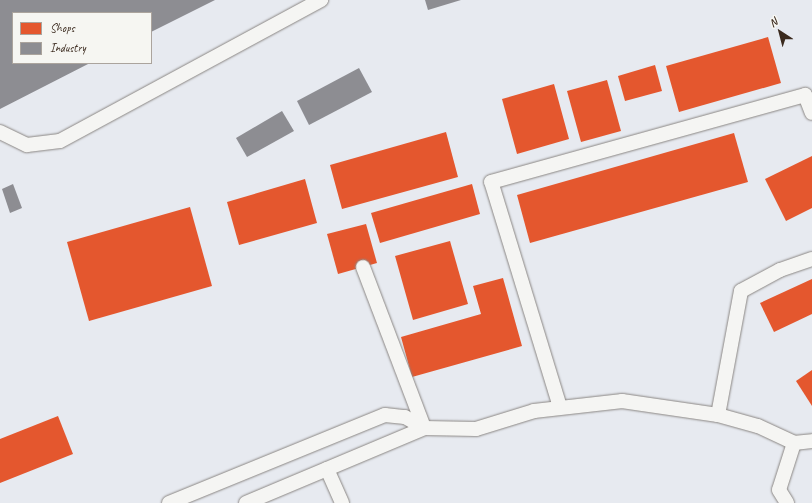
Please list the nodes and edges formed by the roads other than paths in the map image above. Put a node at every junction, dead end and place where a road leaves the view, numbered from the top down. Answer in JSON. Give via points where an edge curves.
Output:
{"nodes":[{"id":1,"x":321,"y":0,"type":"edge"},
{"id":2,"x":812,"y":113,"type":"edge"},
{"id":3,"x":0,"y":132,"type":"edge"},
{"id":4,"x":812,"y":259,"type":"edge"},
{"id":5,"x":363,"y":267,"type":"dead end"},
{"id":6,"x":560,"y":407,"type":"junction"},
{"id":7,"x":718,"y":414,"type":"junction"},
{"id":8,"x":424,"y":428,"type":"junction"},
{"id":9,"x":812,"y":441,"type":"edge"},
{"id":10,"x":794,"y":443,"type":"junction"},
{"id":11,"x":326,"y":469,"type":"junction"},
{"id":12,"x":170,"y":503,"type":"edge"},
{"id":13,"x":246,"y":503,"type":"edge"},
{"id":14,"x":342,"y":503,"type":"edge"},
{"id":15,"x":787,"y":503,"type":"edge"}],
"edges":[{"from":1,"to":3,"type":"lane","via":[[60,141],[27,145]]},
{"from":2,"to":6,"type":"lane","via":[[805,95],[491,182]]},
{"from":4,"to":7,"type":"lane","via":[[780,270],[741,291]]},
{"from":5,"to":8,"type":"lane"},
{"from":6,"to":7,"type":"lane","via":[[622,401]]},
{"from":6,"to":8,"type":"lane","via":[[534,411],[476,429]]},
{"from":7,"to":10,"type":"lane","via":[[758,426]]},
{"from":8,"to":11,"type":"lane"},
{"from":8,"to":12,"type":"lane","via":[[405,417],[385,415]]},
{"from":9,"to":10,"type":"lane"},
{"from":10,"to":15,"type":"lane","via":[[779,490]]},
{"from":11,"to":13,"type":"lane"},
{"from":11,"to":14,"type":"lane"}]}
